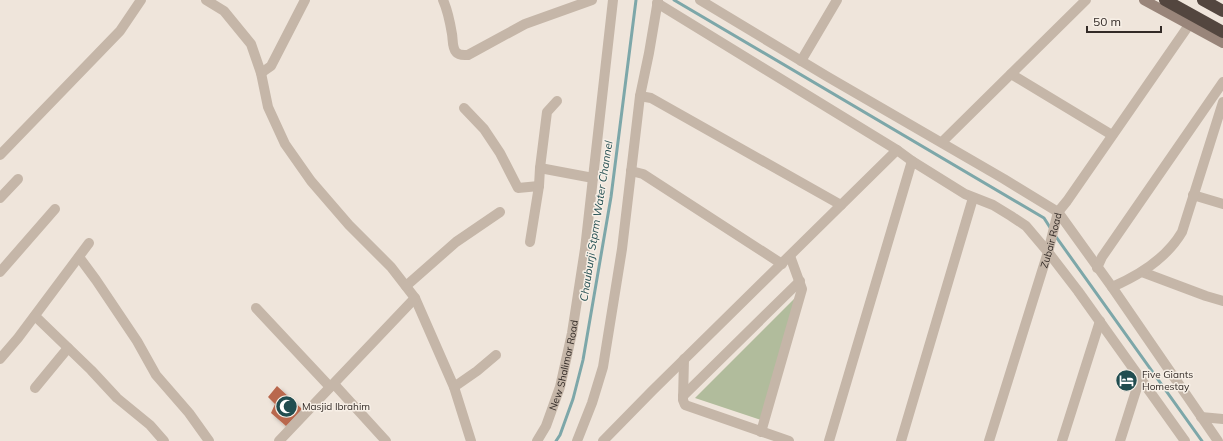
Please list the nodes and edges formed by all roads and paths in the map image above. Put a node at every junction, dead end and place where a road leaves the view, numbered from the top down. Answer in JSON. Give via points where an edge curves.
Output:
{"nodes":[{"id":1,"x":141,"y":0,"type":"edge"},
{"id":2,"x":206,"y":0,"type":"edge"},
{"id":3,"x":305,"y":0,"type":"edge"},
{"id":4,"x":443,"y":0,"type":"edge"},
{"id":5,"x":592,"y":0,"type":"edge"},
{"id":6,"x":613,"y":0,"type":"edge"},
{"id":7,"x":700,"y":0,"type":"edge"},
{"id":8,"x":1086,"y":0,"type":"edge"},
{"id":9,"x":1144,"y":0,"type":"edge"},
{"id":10,"x":1166,"y":0,"type":"edge"},
{"id":11,"x":1203,"y":0,"type":"edge"},
{"id":12,"x":658,"y":2,"type":"edge"},
{"id":13,"x":833,"y":2,"type":"edge"},
{"id":14,"x":1223,"y":11,"type":"edge"},
{"id":15,"x":1188,"y":25,"type":"junction"},
{"id":16,"x":1223,"y":32,"type":"edge"},
{"id":17,"x":1223,"y":43,"type":"edge"},
{"id":18,"x":801,"y":61,"type":"junction"},
{"id":19,"x":261,"y":73,"type":"junction"},
{"id":20,"x":1011,"y":74,"type":"junction"},
{"id":21,"x":1223,"y":82,"type":"edge"},
{"id":22,"x":640,"y":96,"type":"junction"},
{"id":23,"x":557,"y":101,"type":"dead end"},
{"id":24,"x":1223,"y":102,"type":"edge"},
{"id":25,"x":464,"y":108,"type":"dead end"},
{"id":26,"x":1112,"y":135,"type":"junction"},
{"id":27,"x":942,"y":142,"type":"junction"},
{"id":28,"x":897,"y":150,"type":"junction"},
{"id":29,"x":0,"y":155,"type":"edge"},
{"id":30,"x":912,"y":161,"type":"junction"},
{"id":31,"x":540,"y":168,"type":"junction"},
{"id":32,"x":631,"y":171,"type":"junction"},
{"id":33,"x":593,"y":178,"type":"junction"},
{"id":34,"x":18,"y":179,"type":"dead end"},
{"id":35,"x":539,"y":186,"type":"junction"},
{"id":36,"x":1193,"y":195,"type":"junction"},
{"id":37,"x":0,"y":198,"type":"edge"},
{"id":38,"x":973,"y":198,"type":"junction"},
{"id":39,"x":1223,"y":204,"type":"edge"},
{"id":40,"x":841,"y":205,"type":"junction"},
{"id":41,"x":55,"y":209,"type":"dead end"},
{"id":42,"x":500,"y":212,"type":"dead end"},
{"id":43,"x":1057,"y":217,"type":"junction"},
{"id":44,"x":530,"y":242,"type":"dead end"},
{"id":45,"x":89,"y":243,"type":"dead end"},
{"id":46,"x":1048,"y":249,"type":"junction"},
{"id":47,"x":790,"y":256,"type":"junction"},
{"id":48,"x":79,"y":257,"type":"junction"},
{"id":49,"x":782,"y":264,"type":"junction"},
{"id":50,"x":1097,"y":268,"type":"junction"},
{"id":51,"x":0,"y":272,"type":"edge"},
{"id":52,"x":1142,"y":272,"type":"junction"},
{"id":53,"x":800,"y":281,"type":"junction"},
{"id":54,"x":406,"y":286,"type":"junction"},
{"id":55,"x":1112,"y":287,"type":"junction"},
{"id":56,"x":415,"y":298,"type":"junction"},
{"id":57,"x":1223,"y":301,"type":"edge"},
{"id":58,"x":256,"y":308,"type":"dead end"},
{"id":59,"x":35,"y":316,"type":"junction"},
{"id":60,"x":1100,"y":321,"type":"junction"},
{"id":61,"x":68,"y":348,"type":"junction"},
{"id":62,"x":496,"y":355,"type":"dead end"},
{"id":63,"x":0,"y":359,"type":"edge"},
{"id":64,"x":684,"y":360,"type":"junction"},
{"id":65,"x":1140,"y":378,"type":"junction"},
{"id":66,"x":332,"y":385,"type":"junction"},
{"id":67,"x":454,"y":387,"type":"junction"},
{"id":68,"x":35,"y":388,"type":"dead end"},
{"id":69,"x":683,"y":396,"type":"junction"},
{"id":70,"x":1201,"y":417,"type":"junction"},
{"id":71,"x":1223,"y":419,"type":"edge"},
{"id":72,"x":761,"y":432,"type":"junction"},
{"id":73,"x":164,"y":441,"type":"edge"},
{"id":74,"x":209,"y":441,"type":"edge"},
{"id":75,"x":279,"y":441,"type":"edge"},
{"id":76,"x":386,"y":441,"type":"edge"},
{"id":77,"x":472,"y":441,"type":"edge"},
{"id":78,"x":536,"y":441,"type":"edge"},
{"id":79,"x":577,"y":441,"type":"edge"},
{"id":80,"x":603,"y":441,"type":"edge"},
{"id":81,"x":790,"y":441,"type":"edge"},
{"id":82,"x":829,"y":441,"type":"edge"},
{"id":83,"x":901,"y":441,"type":"edge"},
{"id":84,"x":989,"y":441,"type":"edge"},
{"id":85,"x":1062,"y":441,"type":"edge"},
{"id":86,"x":1120,"y":441,"type":"edge"},
{"id":87,"x":1185,"y":441,"type":"edge"},
{"id":88,"x":1218,"y":441,"type":"edge"}],
"edges":[{"from":1,"to":29,"type":"street","via":[[120,31]]},
{"from":2,"to":19,"type":"street","via":[[224,11],[251,44]]},
{"from":3,"to":19,"type":"street","via":[[271,66]]},
{"from":4,"to":5,"type":"street","via":[[456,53],[468,55],[525,24]]},
{"from":6,"to":33,"type":"street","name":"New Shalimar Road"},
{"from":7,"to":18,"type":"street"},
{"from":8,"to":20,"type":"street"},
{"from":9,"to":15,"type":"main road"},
{"from":10,"to":16,"type":"highway"},
{"from":11,"to":14,"type":"highway"},
{"from":12,"to":22,"type":"street"},
{"from":12,"to":28,"type":"street"},
{"from":13,"to":18,"type":"street"},
{"from":15,"to":17,"type":"main road"},
{"from":15,"to":26,"type":"street","name":"Zubair Road"},
{"from":18,"to":27,"type":"street"},
{"from":19,"to":54,"type":"street","via":[[268,107],[285,144],[311,181]]},
{"from":20,"to":26,"type":"street"},
{"from":20,"to":27,"type":"street"},
{"from":21,"to":50,"type":"street","via":[[1102,257]]},
{"from":22,"to":32,"type":"street"},
{"from":22,"to":40,"type":"street","via":[[651,98]]},
{"from":23,"to":31,"type":"street","via":[[547,112]]},
{"from":24,"to":36,"type":"street"},
{"from":25,"to":35,"type":"street","via":[[484,129],[518,188]]},
{"from":26,"to":43,"type":"street","name":"Zubair Road"},
{"from":27,"to":43,"type":"street"},
{"from":28,"to":30,"type":"street"},
{"from":28,"to":40,"type":"street"},
{"from":30,"to":38,"type":"street"},
{"from":30,"to":82,"type":"street"},
{"from":31,"to":33,"type":"street"},
{"from":31,"to":35,"type":"street"},
{"from":32,"to":49,"type":"street","via":[[643,174]]},
{"from":32,"to":79,"type":"street","via":[[622,249],[603,367]]},
{"from":33,"to":78,"type":"street","name":"New Shalimar Road","via":[[578,299],[567,358],[546,426]]},
{"from":34,"to":37,"type":"street"},
{"from":35,"to":44,"type":"street"},
{"from":36,"to":39,"type":"street"},
{"from":36,"to":52,"type":"street","via":[[1182,232],[1176,242]]},
{"from":38,"to":46,"type":"street","via":[[993,205],[1026,226]]},
{"from":38,"to":83,"type":"street"},
{"from":40,"to":47,"type":"street"},
{"from":41,"to":51,"type":"street"},
{"from":42,"to":54,"type":"street","via":[[456,242]]},
{"from":43,"to":46,"type":"street","name":"Zubair Road"},
{"from":43,"to":50,"type":"street"},
{"from":45,"to":48,"type":"street"},
{"from":46,"to":60,"type":"street"},
{"from":46,"to":84,"type":"street","name":"Zubair Road"},
{"from":47,"to":49,"type":"street"},
{"from":47,"to":53,"type":"street"},
{"from":48,"to":59,"type":"street"},
{"from":48,"to":74,"type":"street","via":[[137,341],[156,375],[189,412]]},
{"from":49,"to":64,"type":"street"},
{"from":50,"to":55,"type":"street"},
{"from":52,"to":55,"type":"street"},
{"from":52,"to":57,"type":"street"},
{"from":53,"to":69,"type":"street"},
{"from":53,"to":72,"type":"street","via":[[802,289]]},
{"from":54,"to":56,"type":"street"},
{"from":55,"to":70,"type":"street"},
{"from":56,"to":66,"type":"street"},
{"from":56,"to":67,"type":"street"},
{"from":58,"to":66,"type":"street"},
{"from":59,"to":61,"type":"street"},
{"from":59,"to":63,"type":"street"},
{"from":60,"to":65,"type":"street"},
{"from":60,"to":85,"type":"street"},
{"from":61,"to":68,"type":"street"},
{"from":61,"to":73,"type":"street"},
{"from":62,"to":67,"type":"street"},
{"from":64,"to":69,"type":"street"},
{"from":64,"to":80,"type":"street"},
{"from":65,"to":86,"type":"street"},
{"from":65,"to":87,"type":"street"},
{"from":66,"to":75,"type":"street"},
{"from":66,"to":76,"type":"street"},
{"from":67,"to":77,"type":"street"},
{"from":69,"to":72,"type":"street","via":[[685,405]]},
{"from":70,"to":71,"type":"street"},
{"from":70,"to":88,"type":"street"},
{"from":72,"to":81,"type":"street"}]}
